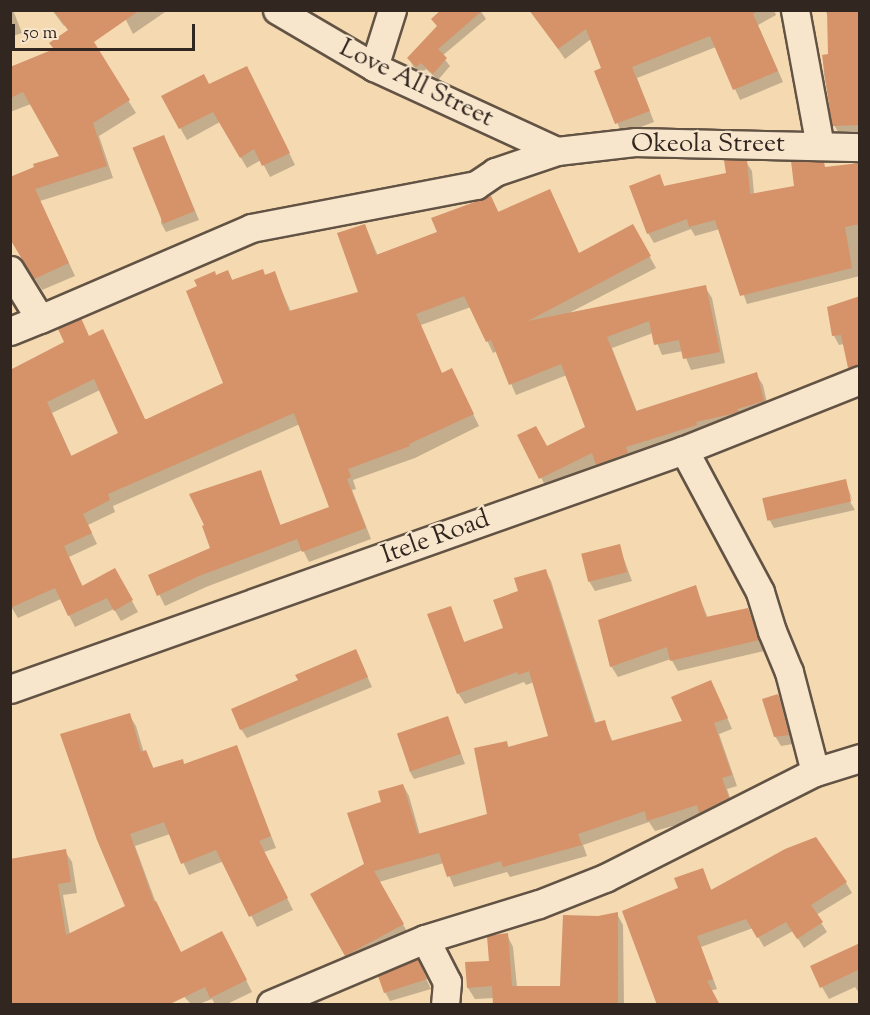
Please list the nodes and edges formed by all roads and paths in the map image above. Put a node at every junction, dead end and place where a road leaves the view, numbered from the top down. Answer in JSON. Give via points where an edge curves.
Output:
{"nodes":[{"id":1,"x":277,"y":10,"type":"edge"},
{"id":2,"x":392,"y":10,"type":"edge"},
{"id":3,"x":795,"y":10,"type":"edge"},
{"id":4,"x":374,"y":68,"type":"junction"},
{"id":5,"x":820,"y":146,"type":"junction"},
{"id":6,"x":860,"y":147,"type":"edge"},
{"id":7,"x":557,"y":151,"type":"junction"},
{"id":8,"x":10,"y":270,"type":"edge"},
{"id":9,"x":40,"y":320,"type":"junction"},
{"id":10,"x":10,"y":331,"type":"edge"},
{"id":11,"x":860,"y":380,"type":"edge"},
{"id":12,"x":684,"y":450,"type":"junction"},
{"id":13,"x":10,"y":689,"type":"edge"},
{"id":14,"x":860,"y":758,"type":"edge"},
{"id":15,"x":815,"y":772,"type":"junction"},
{"id":16,"x":425,"y":939,"type":"junction"},
{"id":17,"x":271,"y":1005,"type":"edge"},
{"id":18,"x":445,"y":1005,"type":"edge"}],
"edges":[{"from":1,"to":4,"type":"street","name":"Love All Street"},
{"from":2,"to":4,"type":"street"},
{"from":3,"to":5,"type":"street"},
{"from":4,"to":7,"type":"street","name":"Love All Street"},
{"from":5,"to":6,"type":"street","name":"Okeola Street"},
{"from":5,"to":7,"type":"street","name":"Okeola Street","via":[[636,141]]},
{"from":7,"to":9,"type":"street","name":"Okeola Street","via":[[495,172],[476,185],[251,228]]},
{"from":8,"to":9,"type":"street"},
{"from":9,"to":10,"type":"street","name":"Okeola Street"},
{"from":11,"to":12,"type":"street","name":"Itele Road"},
{"from":12,"to":13,"type":"street","name":"Itele Road"},
{"from":12,"to":15,"type":"street","via":[[760,592],[789,672]]},
{"from":14,"to":15,"type":"street"},
{"from":15,"to":16,"type":"street","via":[[605,878],[539,904]]},
{"from":16,"to":17,"type":"street"},
{"from":16,"to":18,"type":"street","via":[[447,982]]}]}
